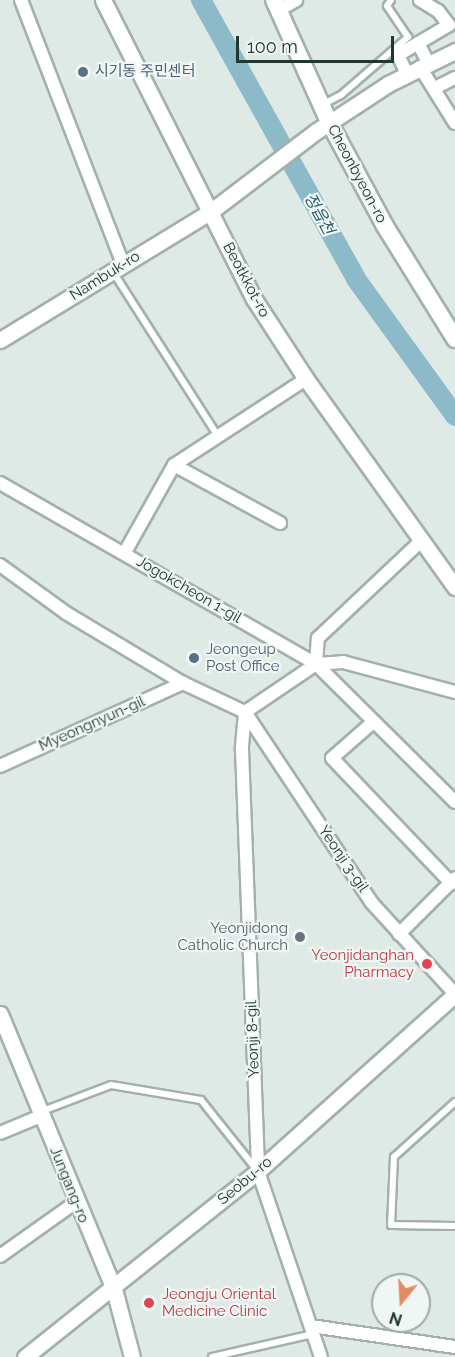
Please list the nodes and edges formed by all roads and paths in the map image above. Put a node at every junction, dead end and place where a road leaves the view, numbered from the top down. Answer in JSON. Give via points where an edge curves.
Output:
{"nodes":[{"id":1,"x":21,"y":0,"type":"edge"},
{"id":2,"x":103,"y":0,"type":"edge"},
{"id":3,"x":296,"y":0,"type":"edge"},
{"id":4,"x":391,"y":0,"type":"edge"},
{"id":5,"x":420,"y":0,"type":"edge"},
{"id":6,"x":277,"y":5,"type":"edge"},
{"id":7,"x":452,"y":24,"type":"edge"},
{"id":8,"x":413,"y":42,"type":"junction"},
{"id":9,"x":455,"y":51,"type":"edge"},
{"id":10,"x":418,"y":68,"type":"junction"},
{"id":11,"x":455,"y":78,"type":"edge"},
{"id":12,"x":435,"y":88,"type":"junction"},
{"id":13,"x":321,"y":105,"type":"junction"},
{"id":14,"x":329,"y":122,"type":"junction"},
{"id":15,"x":455,"y":123,"type":"edge"},
{"id":16,"x":210,"y":212,"type":"junction"},
{"id":17,"x":118,"y":268,"type":"junction"},
{"id":18,"x":455,"y":339,"type":"edge"},
{"id":19,"x":0,"y":340,"type":"edge"},
{"id":20,"x":306,"y":379,"type":"junction"},
{"id":21,"x":218,"y":436,"type":"junction"},
{"id":22,"x":174,"y":465,"type":"junction"},
{"id":23,"x":0,"y":483,"type":"edge"},
{"id":24,"x":280,"y":523,"type":"dead end"},
{"id":25,"x":421,"y":541,"type":"junction"},
{"id":26,"x":125,"y":552,"type":"junction"},
{"id":27,"x":0,"y":565,"type":"edge"},
{"id":28,"x":455,"y":587,"type":"edge"},
{"id":29,"x":316,"y":664,"type":"junction"},
{"id":30,"x":183,"y":683,"type":"junction"},
{"id":31,"x":455,"y":692,"type":"edge"},
{"id":32,"x":245,"y":712,"type":"junction"},
{"id":33,"x":372,"y":723,"type":"junction"},
{"id":34,"x":2,"y":761,"type":"edge"},
{"id":35,"x":455,"y":802,"type":"edge"},
{"id":36,"x":453,"y":880,"type":"edge"},
{"id":37,"x":399,"y":934,"type":"junction"},
{"id":38,"x":455,"y":994,"type":"edge"},
{"id":39,"x":0,"y":1014,"type":"edge"},
{"id":40,"x":455,"y":1102,"type":"edge"},
{"id":41,"x":40,"y":1114,"type":"junction"},
{"id":42,"x":0,"y":1133,"type":"edge"},
{"id":43,"x":258,"y":1171,"type":"junction"},
{"id":44,"x":76,"y":1202,"type":"junction"},
{"id":45,"x":455,"y":1226,"type":"edge"},
{"id":46,"x":0,"y":1256,"type":"edge"},
{"id":47,"x":114,"y":1290,"type":"junction"},
{"id":48,"x":312,"y":1330,"type":"junction"},
{"id":49,"x":455,"y":1347,"type":"edge"},
{"id":50,"x":25,"y":1357,"type":"edge"},
{"id":51,"x":132,"y":1357,"type":"edge"},
{"id":52,"x":212,"y":1357,"type":"edge"},
{"id":53,"x":321,"y":1357,"type":"edge"}],
"edges":[{"from":1,"to":17,"type":"street"},
{"from":2,"to":16,"type":"street","name":"Beotkkot-ro"},
{"from":3,"to":6,"type":"street"},
{"from":4,"to":8,"type":"lane","via":[[387,6]]},
{"from":5,"to":7,"type":"street"},
{"from":6,"to":13,"type":"main road","name":"Cheonbyeon-ro"},
{"from":7,"to":8,"type":"street"},
{"from":8,"to":10,"type":"street"},
{"from":8,"to":10,"type":"street","via":[[398,55]]},
{"from":8,"to":13,"type":"lane","via":[[341,95]]},
{"from":9,"to":10,"type":"street","name":"Nambuk-ro"},
{"from":10,"to":12,"type":"street"},
{"from":10,"to":14,"type":"street","name":"Nambuk-ro"},
{"from":11,"to":12,"type":"street"},
{"from":12,"to":15,"type":"street"},
{"from":13,"to":14,"type":"main road","name":"Cheonbyeon-ro"},
{"from":14,"to":16,"type":"street","name":"Nambuk-ro"},
{"from":14,"to":18,"type":"main road","name":"Cheonbyeon-ro","via":[[384,226]]},
{"from":16,"to":17,"type":"street","name":"Nambuk-ro"},
{"from":16,"to":20,"type":"street","name":"Beotkkot-ro","via":[[254,298]]},
{"from":17,"to":19,"type":"street","name":"Nambuk-ro"},
{"from":17,"to":21,"type":"lane"},
{"from":20,"to":21,"type":"street"},
{"from":20,"to":25,"type":"street","name":"Beotkkot-ro"},
{"from":21,"to":22,"type":"street"},
{"from":22,"to":24,"type":"street"},
{"from":22,"to":26,"type":"street"},
{"from":23,"to":26,"type":"street","name":"Jogokcheon 1-gil"},
{"from":25,"to":28,"type":"street","name":"Beotkkot-ro"},
{"from":25,"to":29,"type":"street","via":[[318,638]]},
{"from":26,"to":29,"type":"street","name":"Jogokcheon 1-gil"},
{"from":27,"to":30,"type":"street","via":[[66,613]]},
{"from":29,"to":31,"type":"street","via":[[344,662]]},
{"from":29,"to":32,"type":"street"},
{"from":29,"to":33,"type":"street","name":"Jogokcheon 1-gil"},
{"from":30,"to":32,"type":"street"},
{"from":30,"to":34,"type":"street","name":"Myeongnyun-gil"},
{"from":32,"to":37,"type":"street","name":"Yeonji 3-gil","via":[[371,902]]},
{"from":32,"to":43,"type":"street","name":"Yeonji 8-gil","via":[[242,750]]},
{"from":33,"to":35,"type":"street","name":"Jogokcheon 1-gil"},
{"from":33,"to":36,"type":"street","via":[[332,758]]},
{"from":36,"to":37,"type":"street"},
{"from":37,"to":38,"type":"street","name":"Yeonji 3-gil"},
{"from":38,"to":43,"type":"street","name":"Seobu-ro"},
{"from":39,"to":41,"type":"street","name":"Jungang-ro"},
{"from":40,"to":45,"type":"lane","via":[[394,1157],[391,1225]]},
{"from":41,"to":42,"type":"street"},
{"from":41,"to":43,"type":"lane","via":[[111,1084],[201,1100]]},
{"from":41,"to":44,"type":"street","name":"Jungang-ro"},
{"from":43,"to":47,"type":"street","name":"Seobu-ro"},
{"from":43,"to":48,"type":"street","name":"Yeonji 8-gil"},
{"from":44,"to":46,"type":"street"},
{"from":44,"to":47,"type":"street","name":"Jungang-ro"},
{"from":47,"to":50,"type":"street","name":"Seobu-ro"},
{"from":47,"to":51,"type":"street","name":"Jungang-ro"},
{"from":48,"to":49,"type":"street"},
{"from":48,"to":52,"type":"lane"},
{"from":48,"to":53,"type":"street","name":"Yeonji 8-gil"}]}
